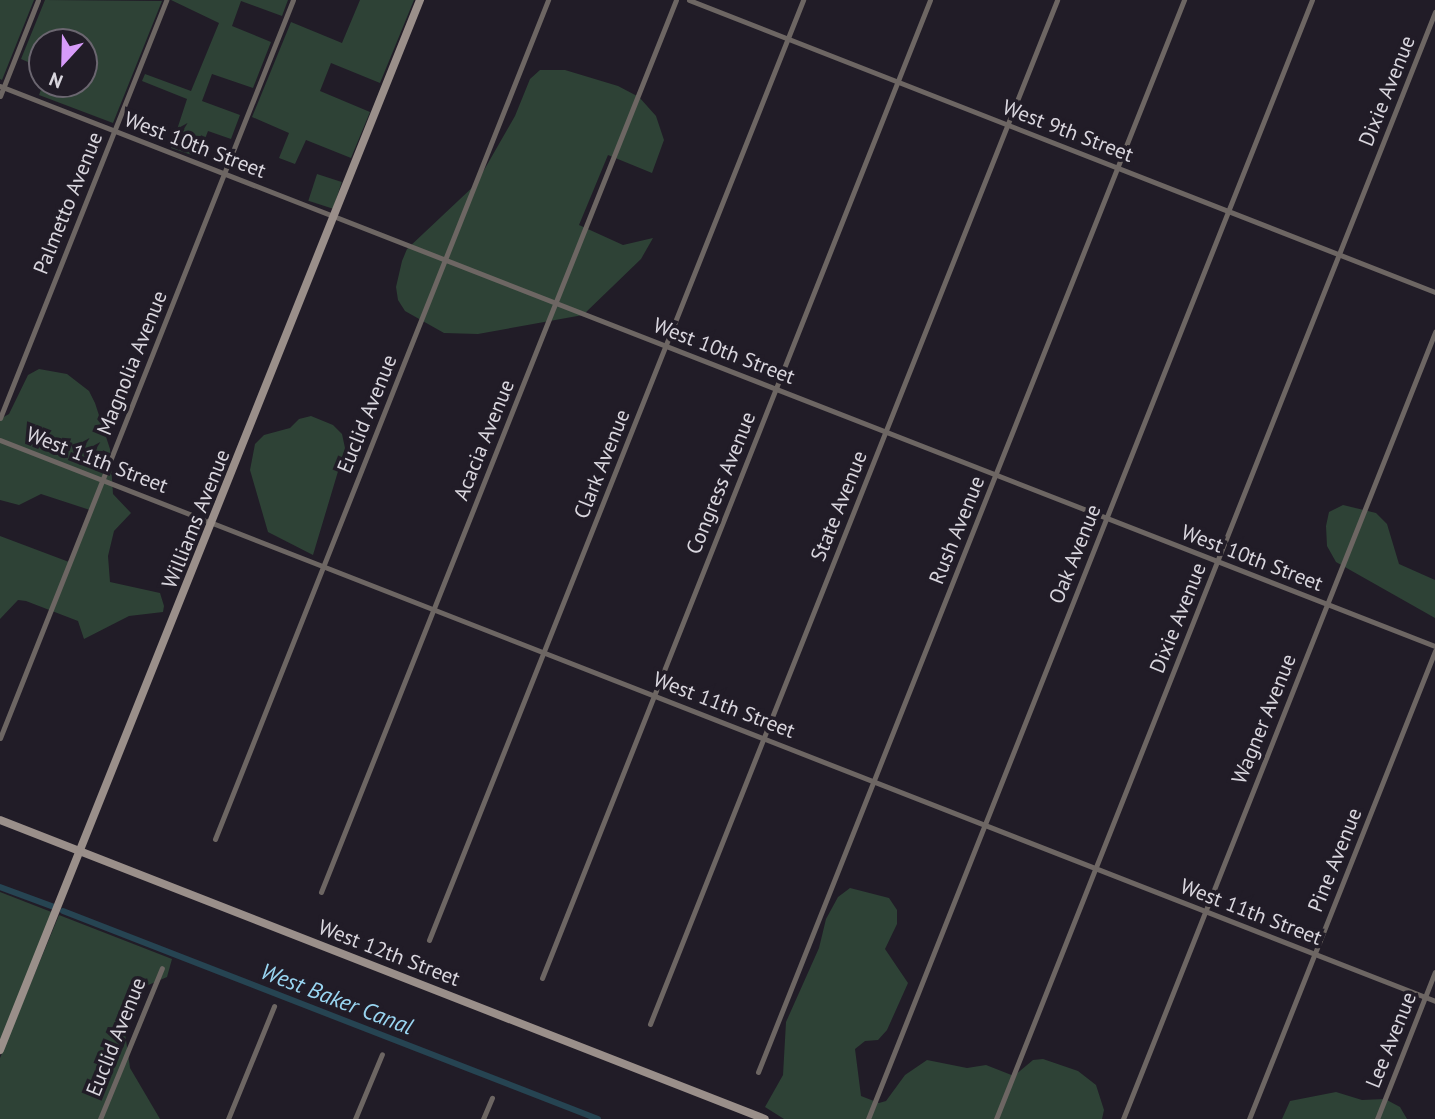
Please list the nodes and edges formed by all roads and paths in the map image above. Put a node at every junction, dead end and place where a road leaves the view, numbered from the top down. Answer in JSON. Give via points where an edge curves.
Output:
{"nodes":[{"id":1,"x":38,"y":0,"type":"edge"},
{"id":2,"x":166,"y":0,"type":"edge"},
{"id":3,"x":293,"y":0,"type":"edge"},
{"id":4,"x":421,"y":0,"type":"edge"},
{"id":5,"x":548,"y":0,"type":"edge"},
{"id":6,"x":676,"y":0,"type":"edge"},
{"id":7,"x":689,"y":0,"type":"edge"},
{"id":8,"x":803,"y":0,"type":"edge"},
{"id":9,"x":930,"y":0,"type":"edge"},
{"id":10,"x":1057,"y":0,"type":"edge"},
{"id":11,"x":1184,"y":0,"type":"edge"},
{"id":12,"x":1312,"y":0,"type":"edge"},
{"id":13,"x":1435,"y":12,"type":"edge"},
{"id":14,"x":788,"y":39,"type":"junction"},
{"id":15,"x":897,"y":82,"type":"junction"},
{"id":16,"x":2,"y":87,"type":"edge"},
{"id":17,"x":0,"y":96,"type":"edge"},
{"id":18,"x":1008,"y":125,"type":"junction"},
{"id":19,"x":114,"y":130,"type":"junction"},
{"id":20,"x":1118,"y":168,"type":"junction"},
{"id":21,"x":225,"y":173,"type":"junction"},
{"id":22,"x":1228,"y":211,"type":"junction"},
{"id":23,"x":335,"y":215,"type":"junction"},
{"id":24,"x":1339,"y":255,"type":"junction"},
{"id":25,"x":445,"y":258,"type":"junction"},
{"id":26,"x":1435,"y":292,"type":"edge"},
{"id":27,"x":556,"y":302,"type":"junction"},
{"id":28,"x":1435,"y":332,"type":"edge"},
{"id":29,"x":666,"y":345,"type":"junction"},
{"id":30,"x":776,"y":388,"type":"junction"},
{"id":31,"x":0,"y":418,"type":"edge"},
{"id":32,"x":886,"y":431,"type":"junction"},
{"id":33,"x":0,"y":440,"type":"edge"},
{"id":34,"x":996,"y":474,"type":"junction"},
{"id":35,"x":103,"y":479,"type":"junction"},
{"id":36,"x":1106,"y":518,"type":"junction"},
{"id":37,"x":214,"y":522,"type":"junction"},
{"id":38,"x":1217,"y":561,"type":"junction"},
{"id":39,"x":324,"y":565,"type":"junction"},
{"id":40,"x":1327,"y":604,"type":"junction"},
{"id":41,"x":434,"y":608,"type":"junction"},
{"id":42,"x":1435,"y":649,"type":"edge"},
{"id":43,"x":544,"y":651,"type":"junction"},
{"id":44,"x":654,"y":694,"type":"junction"},
{"id":45,"x":0,"y":738,"type":"edge"},
{"id":46,"x":764,"y":738,"type":"junction"},
{"id":47,"x":874,"y":781,"type":"junction"},
{"id":48,"x":0,"y":820,"type":"edge"},
{"id":49,"x":985,"y":825,"type":"junction"},
{"id":50,"x":215,"y":839,"type":"dead end"},
{"id":51,"x":82,"y":852,"type":"junction"},
{"id":52,"x":1096,"y":868,"type":"junction"},
{"id":53,"x":321,"y":892,"type":"dead end"},
{"id":54,"x":1205,"y":911,"type":"junction"},
{"id":55,"x":429,"y":940,"type":"dead end"},
{"id":56,"x":1315,"y":953,"type":"junction"},
{"id":57,"x":162,"y":968,"type":"dead end"},
{"id":58,"x":1435,"y":972,"type":"edge"},
{"id":59,"x":542,"y":978,"type":"dead end"},
{"id":60,"x":1426,"y":997,"type":"junction"},
{"id":61,"x":1435,"y":1001,"type":"edge"},
{"id":62,"x":274,"y":1006,"type":"dead end"},
{"id":63,"x":650,"y":1024,"type":"dead end"},
{"id":64,"x":0,"y":1050,"type":"edge"},
{"id":65,"x":382,"y":1054,"type":"dead end"},
{"id":66,"x":758,"y":1072,"type":"dead end"},
{"id":67,"x":492,"y":1098,"type":"dead end"},
{"id":68,"x":100,"y":1119,"type":"edge"},
{"id":69,"x":228,"y":1119,"type":"edge"},
{"id":70,"x":355,"y":1119,"type":"edge"},
{"id":71,"x":484,"y":1119,"type":"edge"},
{"id":72,"x":765,"y":1119,"type":"edge"},
{"id":73,"x":868,"y":1119,"type":"edge"},
{"id":74,"x":996,"y":1119,"type":"edge"},
{"id":75,"x":1123,"y":1119,"type":"edge"},
{"id":76,"x":1249,"y":1119,"type":"edge"},
{"id":77,"x":1377,"y":1119,"type":"edge"}],
"edges":[{"from":1,"to":16,"type":"street"},
{"from":2,"to":19,"type":"street","name":"Palmetto Avenue"},
{"from":3,"to":21,"type":"street","name":"Magnolia Avenue"},
{"from":4,"to":23,"type":"street","name":"Williams Avenue"},
{"from":5,"to":25,"type":"street","name":"Euclid Avenue"},
{"from":6,"to":27,"type":"street","name":"Acacia Avenue"},
{"from":7,"to":14,"type":"street","name":"West 9th Street"},
{"from":8,"to":14,"type":"street","name":"Clark Avenue"},
{"from":9,"to":15,"type":"street","name":"Congress Avenue"},
{"from":10,"to":18,"type":"street","name":"State Avenue"},
{"from":11,"to":20,"type":"street","name":"Rush Avenue"},
{"from":12,"to":22,"type":"street","name":"Oak Avenue"},
{"from":13,"to":24,"type":"street","name":"Dixie Avenue"},
{"from":14,"to":15,"type":"street","name":"West 9th Street"},
{"from":14,"to":29,"type":"street","name":"Clark Avenue"},
{"from":15,"to":18,"type":"street","name":"West 9th Street"},
{"from":15,"to":30,"type":"street","name":"Congress Avenue"},
{"from":16,"to":17,"type":"street"},
{"from":16,"to":19,"type":"street","name":"West 10th Street"},
{"from":18,"to":20,"type":"street","name":"West 9th Street"},
{"from":18,"to":32,"type":"street","name":"State Avenue"},
{"from":19,"to":21,"type":"street","name":"West 10th Street"},
{"from":19,"to":31,"type":"street","name":"Palmetto Avenue"},
{"from":20,"to":22,"type":"street","name":"West 9th Street"},
{"from":20,"to":34,"type":"street","name":"Rush Avenue"},
{"from":21,"to":23,"type":"street","name":"West 10th Street"},
{"from":21,"to":35,"type":"street","name":"Magnolia Avenue"},
{"from":22,"to":24,"type":"street","name":"West 9th Street"},
{"from":22,"to":36,"type":"street","name":"Oak Avenue"},
{"from":23,"to":25,"type":"street","name":"West 10th Street"},
{"from":23,"to":37,"type":"street","name":"Williams Avenue"},
{"from":24,"to":26,"type":"street","name":"West 9th Street"},
{"from":24,"to":38,"type":"street","name":"Dixie Avenue"},
{"from":25,"to":27,"type":"street","name":"West 10th Street"},
{"from":25,"to":39,"type":"street","name":"Euclid Avenue"},
{"from":27,"to":29,"type":"street","name":"West 10th Street"},
{"from":27,"to":41,"type":"street","name":"Acacia Avenue"},
{"from":28,"to":40,"type":"street","name":"Wagner Avenue"},
{"from":29,"to":30,"type":"street","name":"West 10th Street"},
{"from":29,"to":43,"type":"street","name":"Clark Avenue"},
{"from":30,"to":32,"type":"street","name":"West 10th Street"},
{"from":30,"to":44,"type":"street","name":"Congress Avenue"},
{"from":32,"to":34,"type":"street","name":"West 10th Street"},
{"from":32,"to":46,"type":"street","name":"State Avenue"},
{"from":33,"to":35,"type":"street","name":"West 11th Street"},
{"from":34,"to":36,"type":"street","name":"West 10th Street"},
{"from":34,"to":47,"type":"street","name":"Rush Avenue"},
{"from":35,"to":37,"type":"street","name":"West 11th Street"},
{"from":35,"to":45,"type":"street","name":"Magnolia Avenue"},
{"from":36,"to":38,"type":"street","name":"West 10th Street"},
{"from":36,"to":49,"type":"street","name":"Oak Avenue"},
{"from":37,"to":39,"type":"street","name":"West 11th Street"},
{"from":37,"to":51,"type":"street","name":"Williams Avenue"},
{"from":38,"to":40,"type":"street","name":"West 10th Street"},
{"from":38,"to":52,"type":"street","name":"Dixie Avenue"},
{"from":39,"to":41,"type":"street","name":"West 11th Street"},
{"from":39,"to":50,"type":"street","name":"Euclid Avenue"},
{"from":40,"to":42,"type":"street","name":"West 10th Street"},
{"from":40,"to":54,"type":"street","name":"Wagner Avenue"},
{"from":41,"to":43,"type":"street","name":"West 11th Street"},
{"from":41,"to":53,"type":"street","name":"Acacia Avenue"},
{"from":42,"to":56,"type":"street","name":"Pine Avenue"},
{"from":43,"to":44,"type":"street","name":"West 11th Street"},
{"from":43,"to":55,"type":"street","name":"Clark Avenue"},
{"from":44,"to":46,"type":"street","name":"West 11th Street"},
{"from":44,"to":59,"type":"street","name":"Congress Avenue"},
{"from":46,"to":47,"type":"street","name":"West 11th Street"},
{"from":46,"to":63,"type":"street","name":"State Avenue"},
{"from":47,"to":49,"type":"street","name":"West 11th Street"},
{"from":47,"to":66,"type":"street","name":"Rush Avenue"},
{"from":48,"to":51,"type":"street","name":"West 12th Street"},
{"from":49,"to":52,"type":"street","name":"West 11th Street"},
{"from":49,"to":73,"type":"street","name":"Oak Avenue"},
{"from":51,"to":64,"type":"street","name":"Williams Avenue"},
{"from":51,"to":72,"type":"street","name":"West 12th Street"},
{"from":52,"to":54,"type":"street","name":"West 11th Street"},
{"from":52,"to":74,"type":"street","name":"Dixie Avenue"},
{"from":54,"to":56,"type":"street","name":"West 11th Street"},
{"from":54,"to":75,"type":"street","name":"Wagner Avenue"},
{"from":56,"to":60,"type":"street","name":"West 11th Street"},
{"from":56,"to":76,"type":"street","name":"Pine Avenue"},
{"from":57,"to":68,"type":"street","name":"Euclid Avenue"},
{"from":58,"to":60,"type":"street","name":"Lee Avenue"},
{"from":60,"to":61,"type":"street","name":"West 11th Street"},
{"from":60,"to":77,"type":"street","name":"Lee Avenue"},
{"from":62,"to":69,"type":"street"},
{"from":65,"to":70,"type":"street"},
{"from":67,"to":71,"type":"street"}]}
